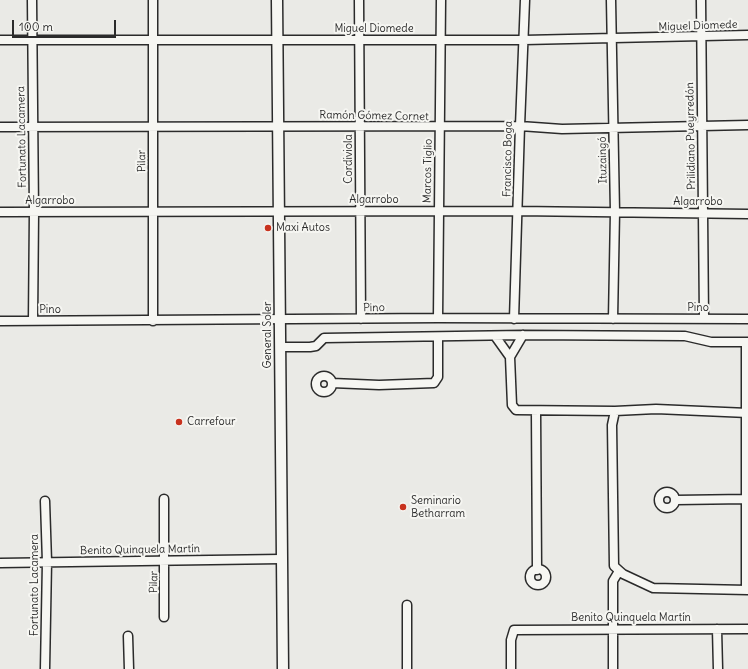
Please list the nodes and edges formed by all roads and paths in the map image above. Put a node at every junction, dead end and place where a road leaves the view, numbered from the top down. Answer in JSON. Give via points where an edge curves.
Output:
{"nodes":[{"id":1,"x":32,"y":0,"type":"edge"},
{"id":2,"x":153,"y":0,"type":"edge"},
{"id":3,"x":277,"y":0,"type":"edge"},
{"id":4,"x":359,"y":0,"type":"edge"},
{"id":5,"x":441,"y":0,"type":"edge"},
{"id":6,"x":525,"y":0,"type":"edge"},
{"id":7,"x":611,"y":0,"type":"edge"},
{"id":8,"x":701,"y":0,"type":"edge"},
{"id":9,"x":748,"y":35,"type":"edge"},
{"id":10,"x":701,"y":37,"type":"junction"},
{"id":11,"x":441,"y":39,"type":"junction"},
{"id":12,"x":0,"y":40,"type":"edge"},
{"id":13,"x":32,"y":40,"type":"junction"},
{"id":14,"x":152,"y":40,"type":"junction"},
{"id":15,"x":277,"y":40,"type":"junction"},
{"id":16,"x":359,"y":40,"type":"junction"},
{"id":17,"x":524,"y":40,"type":"junction"},
{"id":18,"x":613,"y":40,"type":"junction"},
{"id":19,"x":702,"y":124,"type":"junction"},
{"id":20,"x":748,"y":125,"type":"edge"},
{"id":21,"x":0,"y":126,"type":"edge"},
{"id":22,"x":32,"y":126,"type":"junction"},
{"id":23,"x":152,"y":126,"type":"junction"},
{"id":24,"x":279,"y":126,"type":"junction"},
{"id":25,"x":360,"y":126,"type":"junction"},
{"id":26,"x":520,"y":126,"type":"junction"},
{"id":27,"x":440,"y":127,"type":"junction"},
{"id":28,"x":614,"y":127,"type":"junction"},
{"id":29,"x":280,"y":211,"type":"junction"},
{"id":30,"x":438,"y":211,"type":"junction"},
{"id":31,"x":518,"y":211,"type":"junction"},
{"id":32,"x":0,"y":212,"type":"edge"},
{"id":33,"x":34,"y":212,"type":"junction"},
{"id":34,"x":153,"y":212,"type":"junction"},
{"id":35,"x":361,"y":212,"type":"junction"},
{"id":36,"x":615,"y":212,"type":"junction"},
{"id":37,"x":703,"y":214,"type":"junction"},
{"id":38,"x":748,"y":214,"type":"edge"},
{"id":39,"x":438,"y":318,"type":"junction"},
{"id":40,"x":748,"y":318,"type":"edge"},
{"id":41,"x":280,"y":319,"type":"junction"},
{"id":42,"x":361,"y":319,"type":"junction"},
{"id":43,"x":514,"y":319,"type":"junction"},
{"id":44,"x":613,"y":319,"type":"junction"},
{"id":45,"x":704,"y":319,"type":"junction"},
{"id":46,"x":0,"y":321,"type":"edge"},
{"id":47,"x":33,"y":321,"type":"junction"},
{"id":48,"x":153,"y":321,"type":"junction"},
{"id":49,"x":523,"y":335,"type":"junction"},
{"id":50,"x":495,"y":336,"type":"junction"},
{"id":51,"x":438,"y":337,"type":"junction"},
{"id":52,"x":747,"y":342,"type":"edge"},
{"id":53,"x":280,"y":347,"type":"junction"},
{"id":54,"x":510,"y":356,"type":"junction"},
{"id":55,"x":332,"y":383,"type":"dead end"},
{"id":56,"x":536,"y":411,"type":"junction"},
{"id":57,"x":615,"y":411,"type":"junction"},
{"id":58,"x":747,"y":413,"type":"edge"},
{"id":59,"x":164,"y":499,"type":"dead end"},
{"id":60,"x":746,"y":499,"type":"junction"},
{"id":61,"x":676,"y":500,"type":"dead end"},
{"id":62,"x":45,"y":501,"type":"dead end"},
{"id":63,"x":281,"y":559,"type":"junction"},
{"id":64,"x":165,"y":560,"type":"junction"},
{"id":65,"x":47,"y":562,"type":"junction"},
{"id":66,"x":0,"y":563,"type":"edge"},
{"id":67,"x":538,"y":570,"type":"dead end"},
{"id":68,"x":619,"y":571,"type":"junction"},
{"id":69,"x":747,"y":590,"type":"edge"},
{"id":70,"x":407,"y":605,"type":"dead end"},
{"id":71,"x":164,"y":617,"type":"dead end"},
{"id":72,"x":613,"y":629,"type":"junction"},
{"id":73,"x":717,"y":629,"type":"junction"},
{"id":74,"x":748,"y":629,"type":"edge"},
{"id":75,"x":128,"y":636,"type":"dead end"},
{"id":76,"x":45,"y":669,"type":"edge"},
{"id":77,"x":129,"y":669,"type":"edge"},
{"id":78,"x":283,"y":669,"type":"edge"},
{"id":79,"x":408,"y":669,"type":"edge"},
{"id":80,"x":511,"y":669,"type":"edge"},
{"id":81,"x":613,"y":669,"type":"edge"},
{"id":82,"x":718,"y":669,"type":"edge"}],
"edges":[{"from":1,"to":13,"type":"street","name":"Fortunato Lacamera"},
{"from":2,"to":14,"type":"street","name":"Pilar"},
{"from":3,"to":15,"type":"street","name":"General Soler"},
{"from":4,"to":16,"type":"street","name":"Cordiviola"},
{"from":5,"to":11,"type":"street","name":"Marcos Tiglio"},
{"from":6,"to":17,"type":"street","name":"Francisco Boga"},
{"from":7,"to":18,"type":"street","name":"Ituzaingó"},
{"from":8,"to":10,"type":"street","name":"Prilidiano Pueyrredón"},
{"from":9,"to":10,"type":"street","name":"Miguel Diomede"},
{"from":10,"to":18,"type":"street","name":"Miguel Diomede"},
{"from":10,"to":19,"type":"street","name":"Prilidiano Pueyrredón"},
{"from":11,"to":16,"type":"street","name":"Miguel Diomede"},
{"from":11,"to":17,"type":"street","name":"Miguel Diomede"},
{"from":11,"to":27,"type":"street","name":"Marcos Tiglio"},
{"from":12,"to":13,"type":"street","name":"Miguel Diomede"},
{"from":13,"to":14,"type":"street","name":"Miguel Diomede"},
{"from":13,"to":22,"type":"street","name":"Fortunato Lacamera"},
{"from":14,"to":15,"type":"street","name":"Miguel Diomede"},
{"from":14,"to":23,"type":"street","name":"Pilar"},
{"from":15,"to":16,"type":"street","name":"Miguel Diomede"},
{"from":15,"to":24,"type":"street","name":"General Soler"},
{"from":16,"to":25,"type":"street","name":"Cordiviola"},
{"from":17,"to":18,"type":"street","name":"Miguel Diomede"},
{"from":17,"to":26,"type":"street","name":"Francisco Boga"},
{"from":18,"to":28,"type":"street","name":"Ituzaingó"},
{"from":19,"to":20,"type":"street","name":"Ramón Gómez Cornet"},
{"from":19,"to":28,"type":"street","name":"Ramón Gómez Cornet"},
{"from":19,"to":37,"type":"street","name":"Prilidiano Pueyrredón"},
{"from":21,"to":22,"type":"street","name":"Ramón Gómez Cornet"},
{"from":22,"to":23,"type":"street","name":"Ramón Gómez Cornet"},
{"from":22,"to":33,"type":"street","name":"Fortunato Lacamera"},
{"from":23,"to":24,"type":"street","name":"Ramón Gómez Cornet"},
{"from":23,"to":34,"type":"street","name":"Pilar"},
{"from":24,"to":25,"type":"street","name":"Ramón Gómez Cornet"},
{"from":24,"to":29,"type":"street","name":"General Soler"},
{"from":25,"to":27,"type":"street","name":"Ramón Gómez Cornet"},
{"from":25,"to":35,"type":"street","name":"Cordiviola"},
{"from":26,"to":27,"type":"street","name":"Ramón Gómez Cornet"},
{"from":26,"to":28,"type":"street","name":"Ramón Gómez Cornet"},
{"from":26,"to":31,"type":"street","name":"Francisco Boga"},
{"from":27,"to":30,"type":"street","name":"Marcos Tiglio"},
{"from":28,"to":36,"type":"street","name":"Ituzaingó"},
{"from":29,"to":34,"type":"street","name":"Algarrobo"},
{"from":29,"to":35,"type":"street","name":"Algarrobo"},
{"from":29,"to":41,"type":"street","name":"General Soler"},
{"from":30,"to":31,"type":"street","name":"Algarrobo"},
{"from":30,"to":35,"type":"street","name":"Algarrobo"},
{"from":30,"to":39,"type":"street","name":"Marcos Tiglio"},
{"from":31,"to":36,"type":"street","name":"Algarrobo"},
{"from":31,"to":43,"type":"street","name":"Francisco Boga"},
{"from":32,"to":33,"type":"street","name":"Algarrobo"},
{"from":33,"to":34,"type":"street","name":"Algarrobo"},
{"from":33,"to":47,"type":"street","name":"Fortunato Lacamera"},
{"from":34,"to":48,"type":"street","name":"Pilar"},
{"from":35,"to":42,"type":"street","name":"Cordiviola"},
{"from":36,"to":37,"type":"street","name":"Algarrobo"},
{"from":36,"to":44,"type":"street","name":"Ituzaingó"},
{"from":37,"to":38,"type":"street","name":"Algarrobo"},
{"from":37,"to":45,"type":"street","name":"Prilidiano Pueyrredón"},
{"from":39,"to":42,"type":"street","name":"Pino"},
{"from":39,"to":43,"type":"street","name":"Pino"},
{"from":40,"to":45,"type":"street","name":"Pino"},
{"from":41,"to":42,"type":"street","name":"Pino"},
{"from":41,"to":48,"type":"street","name":"Pino"},
{"from":41,"to":53,"type":"street","name":"General Soler"},
{"from":43,"to":44,"type":"street","name":"Pino"},
{"from":44,"to":45,"type":"street","name":"Pino"},
{"from":46,"to":47,"type":"street","name":"Pino"},
{"from":47,"to":48,"type":"street","name":"Pino"},
{"from":49,"to":50,"type":"street"},
{"from":49,"to":52,"type":"street","via":[[685,336],[712,342]]},
{"from":49,"to":54,"type":"street"},
{"from":50,"to":51,"type":"street"},
{"from":50,"to":54,"type":"street"},
{"from":51,"to":53,"type":"street","via":[[324,338],[310,348]]},
{"from":51,"to":55,"type":"street","via":[[438,377],[434,383]]},
{"from":52,"to":58,"type":"street"},
{"from":53,"to":63,"type":"street","name":"General Soler"},
{"from":54,"to":56,"type":"street","via":[[513,407],[516,410]]},
{"from":56,"to":57,"type":"street"},
{"from":56,"to":67,"type":"street"},
{"from":57,"to":58,"type":"street","via":[[656,409]]},
{"from":57,"to":68,"type":"street","via":[[612,426],[613,561]]},
{"from":58,"to":60,"type":"street"},
{"from":59,"to":64,"type":"street","name":"Pilar"},
{"from":60,"to":61,"type":"street"},
{"from":60,"to":69,"type":"street"},
{"from":62,"to":65,"type":"street","name":"Fortunato Lacamera"},
{"from":63,"to":64,"type":"street","name":"Benito Quinquela Martín"},
{"from":63,"to":78,"type":"street","name":"General Soler"},
{"from":64,"to":65,"type":"street","name":"Benito Quinquela Martín"},
{"from":64,"to":71,"type":"street","name":"Pilar"},
{"from":65,"to":66,"type":"street","name":"Benito Quinquela Martín"},
{"from":65,"to":76,"type":"street","name":"Fortunato Lacamera"},
{"from":68,"to":69,"type":"street","via":[[653,588]]},
{"from":68,"to":72,"type":"street","via":[[613,581]]},
{"from":70,"to":79,"type":"street"},
{"from":72,"to":73,"type":"street","name":"Benito Quinquela Martín"},
{"from":72,"to":80,"type":"street","name":"Benito Quinquela Martín","via":[[514,630],[511,640]]},
{"from":72,"to":81,"type":"street"},
{"from":73,"to":74,"type":"street","name":"Benito Quinquela Martín"},
{"from":73,"to":82,"type":"street"},
{"from":75,"to":77,"type":"street"}]}
